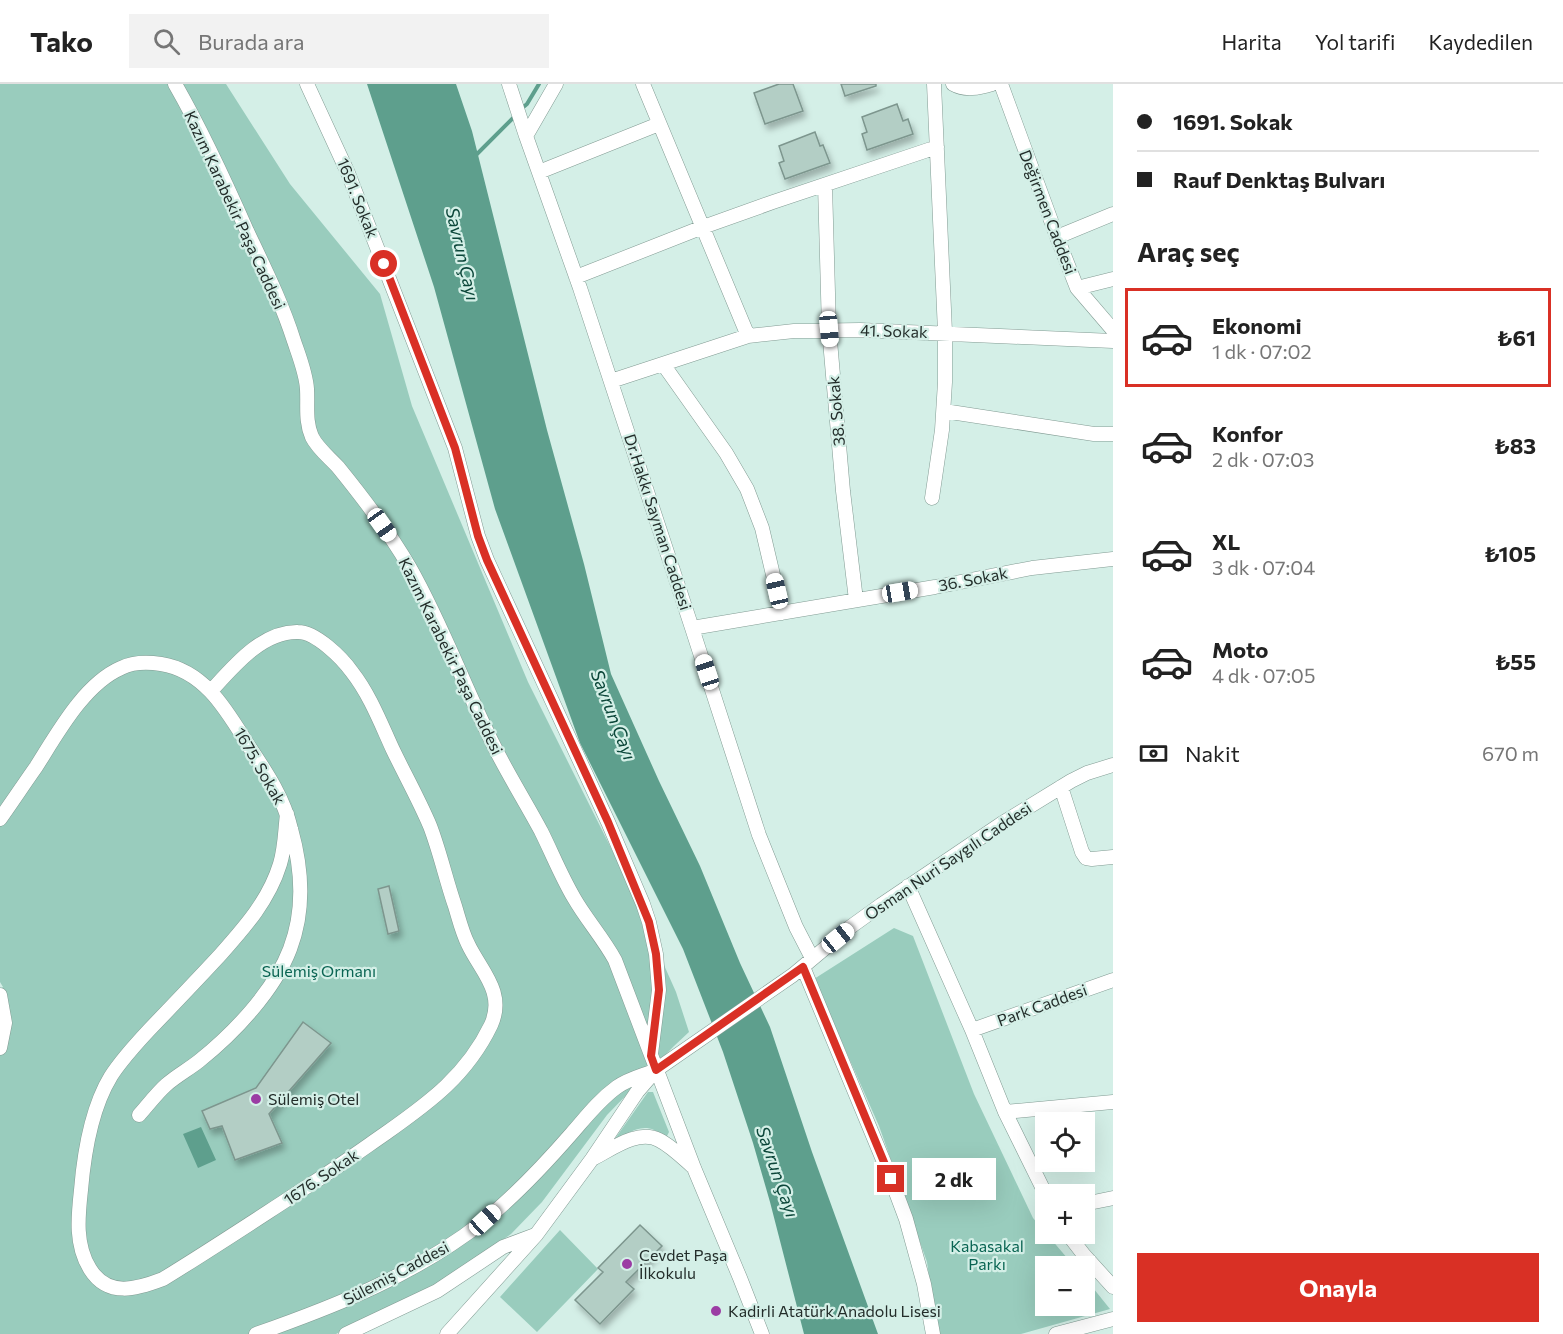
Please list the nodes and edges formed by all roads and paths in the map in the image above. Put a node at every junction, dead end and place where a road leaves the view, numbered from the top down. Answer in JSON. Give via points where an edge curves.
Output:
{"nodes":[{"id":1,"x":175,"y":84,"type":"edge"},
{"id":2,"x":307,"y":84,"type":"edge"},
{"id":3,"x":509,"y":84,"type":"edge"},
{"id":4,"x":556,"y":84,"type":"edge"},
{"id":5,"x":643,"y":84,"type":"edge"},
{"id":6,"x":934,"y":84,"type":"edge"},
{"id":7,"x":953,"y":84,"type":"edge"},
{"id":8,"x":992,"y":84,"type":"edge"},
{"id":9,"x":1001,"y":84,"type":"edge"},
{"id":10,"x":659,"y":124,"type":"junction"},
{"id":11,"x":526,"y":136,"type":"junction"},
{"id":12,"x":937,"y":147,"type":"junction"},
{"id":13,"x":539,"y":172,"type":"junction"},
{"id":14,"x":825,"y":185,"type":"junction"},
{"id":15,"x":1113,"y":214,"type":"edge"},
{"id":16,"x":703,"y":227,"type":"junction"},
{"id":17,"x":1057,"y":237,"type":"junction"},
{"id":18,"x":576,"y":277,"type":"junction"},
{"id":19,"x":1113,"y":279,"type":"edge"},
{"id":20,"x":1077,"y":288,"type":"junction"},
{"id":21,"x":829,"y":329,"type":"junction"},
{"id":22,"x":1113,"y":330,"type":"edge"},
{"id":23,"x":945,"y":332,"type":"junction"},
{"id":24,"x":748,"y":336,"type":"junction"},
{"id":25,"x":1113,"y":341,"type":"edge"},
{"id":26,"x":663,"y":364,"type":"junction"},
{"id":27,"x":611,"y":381,"type":"junction"},
{"id":28,"x":944,"y":411,"type":"junction"},
{"id":29,"x":1113,"y":434,"type":"edge"},
{"id":30,"x":932,"y":498,"type":"dead end"},
{"id":31,"x":1113,"y":559,"type":"edge"},
{"id":32,"x":856,"y":600,"type":"junction"},
{"id":33,"x":782,"y":613,"type":"junction"},
{"id":34,"x":692,"y":628,"type":"junction"},
{"id":35,"x":211,"y":691,"type":"junction"},
{"id":36,"x":1113,"y":765,"type":"edge"},
{"id":37,"x":1061,"y":787,"type":"junction"},
{"id":38,"x":287,"y":814,"type":"junction"},
{"id":39,"x":0,"y":819,"type":"edge"},
{"id":40,"x":1113,"y":857,"type":"edge"},
{"id":41,"x":908,"y":886,"type":"junction"},
{"id":42,"x":802,"y":967,"type":"junction"},
{"id":43,"x":1113,"y":980,"type":"edge"},
{"id":44,"x":0,"y":995,"type":"edge"},
{"id":45,"x":972,"y":1030,"type":"junction"},
{"id":46,"x":0,"y":1048,"type":"edge"},
{"id":47,"x":651,"y":1056,"type":"junction"},
{"id":48,"x":656,"y":1070,"type":"junction"},
{"id":49,"x":1113,"y":1102,"type":"edge"},
{"id":50,"x":1005,"y":1112,"type":"junction"},
{"id":51,"x":139,"y":1115,"type":"dead end"},
{"id":52,"x":592,"y":1159,"type":"junction"},
{"id":53,"x":694,"y":1168,"type":"junction"},
{"id":54,"x":1040,"y":1184,"type":"edge"},
{"id":55,"x":1113,"y":1198,"type":"edge"},
{"id":56,"x":1095,"y":1202,"type":"edge"},
{"id":57,"x":536,"y":1235,"type":"junction"},
{"id":58,"x":1076,"y":1244,"type":"edge"},
{"id":59,"x":1113,"y":1267,"type":"edge"},
{"id":60,"x":1097,"y":1269,"type":"junction"},
{"id":61,"x":1113,"y":1287,"type":"edge"},
{"id":62,"x":1113,"y":1319,"type":"edge"},
{"id":63,"x":256,"y":1334,"type":"edge"},
{"id":64,"x":346,"y":1334,"type":"edge"},
{"id":65,"x":447,"y":1334,"type":"edge"},
{"id":66,"x":762,"y":1334,"type":"edge"},
{"id":67,"x":933,"y":1334,"type":"edge"},
{"id":68,"x":1056,"y":1334,"type":"edge"}],
"edges":[{"from":1,"to":47,"type":"street","name":"Kazım Karabekir Paşa Caddesi","via":[[227,186],[293,337],[307,387],[306,418],[314,441],[363,500],[411,570],[495,749],[574,899],[615,960]]},
{"from":2,"to":47,"type":"street","name":"1691. Sokak","via":[[352,183],[455,448],[487,560],[643,904],[656,954],[659,990]]},
{"from":3,"to":11,"type":"street","name":"Dr.Hakkı Sayman Caddesi"},
{"from":4,"to":11,"type":"street"},
{"from":5,"to":10,"type":"street"},
{"from":6,"to":12,"type":"street"},
{"from":7,"to":8,"type":"street","via":[[971,89]]},
{"from":9,"to":17,"type":"street","name":"Değirmen Caddesi"},
{"from":10,"to":13,"type":"street"},
{"from":10,"to":16,"type":"street"},
{"from":11,"to":13,"type":"street","name":"Dr.Hakkı Sayman Caddesi"},
{"from":12,"to":14,"type":"street"},
{"from":12,"to":23,"type":"street"},
{"from":13,"to":18,"type":"street","name":"Dr.Hakkı Sayman Caddesi"},
{"from":14,"to":16,"type":"street"},
{"from":14,"to":21,"type":"street","name":"38. Sokak"},
{"from":15,"to":17,"type":"street"},
{"from":16,"to":18,"type":"street"},
{"from":16,"to":24,"type":"street"},
{"from":17,"to":20,"type":"street","name":"Değirmen Caddesi"},
{"from":18,"to":27,"type":"street","name":"Dr.Hakkı Sayman Caddesi"},
{"from":19,"to":20,"type":"street"},
{"from":20,"to":22,"type":"street","name":"Değirmen Caddesi"},
{"from":21,"to":23,"type":"street","name":"41. Sokak"},
{"from":21,"to":24,"type":"street","name":"41. Sokak"},
{"from":21,"to":32,"type":"street","name":"38. Sokak"},
{"from":23,"to":25,"type":"street","name":"41. Sokak"},
{"from":23,"to":28,"type":"street"},
{"from":24,"to":26,"type":"street","name":"41. Sokak"},
{"from":26,"to":27,"type":"street","name":"41. Sokak"},
{"from":26,"to":33,"type":"street","via":[[747,489],[762,528]]},
{"from":27,"to":34,"type":"street","name":"Dr.Hakkı Sayman Caddesi"},
{"from":28,"to":29,"type":"street"},
{"from":28,"to":30,"type":"street"},
{"from":31,"to":32,"type":"street","name":"36. Sokak","via":[[1032,568]]},
{"from":32,"to":33,"type":"street","name":"36. Sokak"},
{"from":33,"to":34,"type":"street","name":"36. Sokak"},
{"from":34,"to":42,"type":"street","name":"Dr.Hakkı Sayman Caddesi","via":[[759,835],[796,927]]},
{"from":35,"to":38,"type":"street","name":"1675. Sokak","via":[[263,768]]},
{"from":35,"to":38,"type":"street","name":"1676. Sokak","via":[[250,652],[285,633],[303,632],[341,658],[367,696],[430,827],[463,932],[492,988],[495,1010],[481,1044],[464,1069],[405,1120],[163,1279],[129,1289],[107,1286],[86,1262],[78,1233],[82,1175],[99,1101],[109,1078],[128,1052],[258,911],[281,861]]},
{"from":35,"to":39,"type":"street","name":"1675. Sokak","via":[[191,675],[169,665],[141,663],[122,667],[88,693]]},
{"from":36,"to":37,"type":"street","name":"Osman Nuri Saygılı Caddesi"},
{"from":37,"to":40,"type":"street","via":[[1086,858]]},
{"from":37,"to":41,"type":"street","name":"Osman Nuri Saygılı Caddesi"},
{"from":38,"to":51,"type":"street","name":"1675. Sokak","via":[[301,891],[296,928],[282,966],[239,1023],[211,1051],[166,1085]]},
{"from":41,"to":42,"type":"street","name":"Osman Nuri Saygılı Caddesi"},
{"from":41,"to":45,"type":"street"},
{"from":42,"to":48,"type":"street","name":"Osman Nuri Saygılı Caddesi"},
{"from":42,"to":67,"type":"street","name":"Dr.Hakkı Sayman Caddesi","via":[[906,1219]]},
{"from":43,"to":45,"type":"street","name":"Park Caddesi"},
{"from":44,"to":46,"type":"street","via":[[5,1023]]},
{"from":45,"to":50,"type":"street"},
{"from":47,"to":48,"type":"street","name":"Kazım Karabekir Paşa Caddesi"},
{"from":48,"to":52,"type":"street"},
{"from":48,"to":53,"type":"street","name":"Kazım Karabekir Paşa Caddesi"},
{"from":48,"to":63,"type":"street","name":"Sülemiş Caddesi","via":[[627,1081],[604,1097],[506,1201],[452,1244],[353,1298]]},
{"from":49,"to":50,"type":"street"},
{"from":50,"to":54,"type":"street"},
{"from":52,"to":53,"type":"street","via":[[646,1136],[658,1139]]},
{"from":52,"to":57,"type":"street"},
{"from":53,"to":66,"type":"street","name":"Kazım Karabekir Paşa Caddesi"},
{"from":55,"to":56,"type":"street"},
{"from":57,"to":64,"type":"street","via":[[503,1247],[437,1291]]},
{"from":57,"to":65,"type":"street"},
{"from":58,"to":60,"type":"street"},
{"from":59,"to":60,"type":"street"},
{"from":60,"to":61,"type":"street"},
{"from":62,"to":68,"type":"street"}]}
